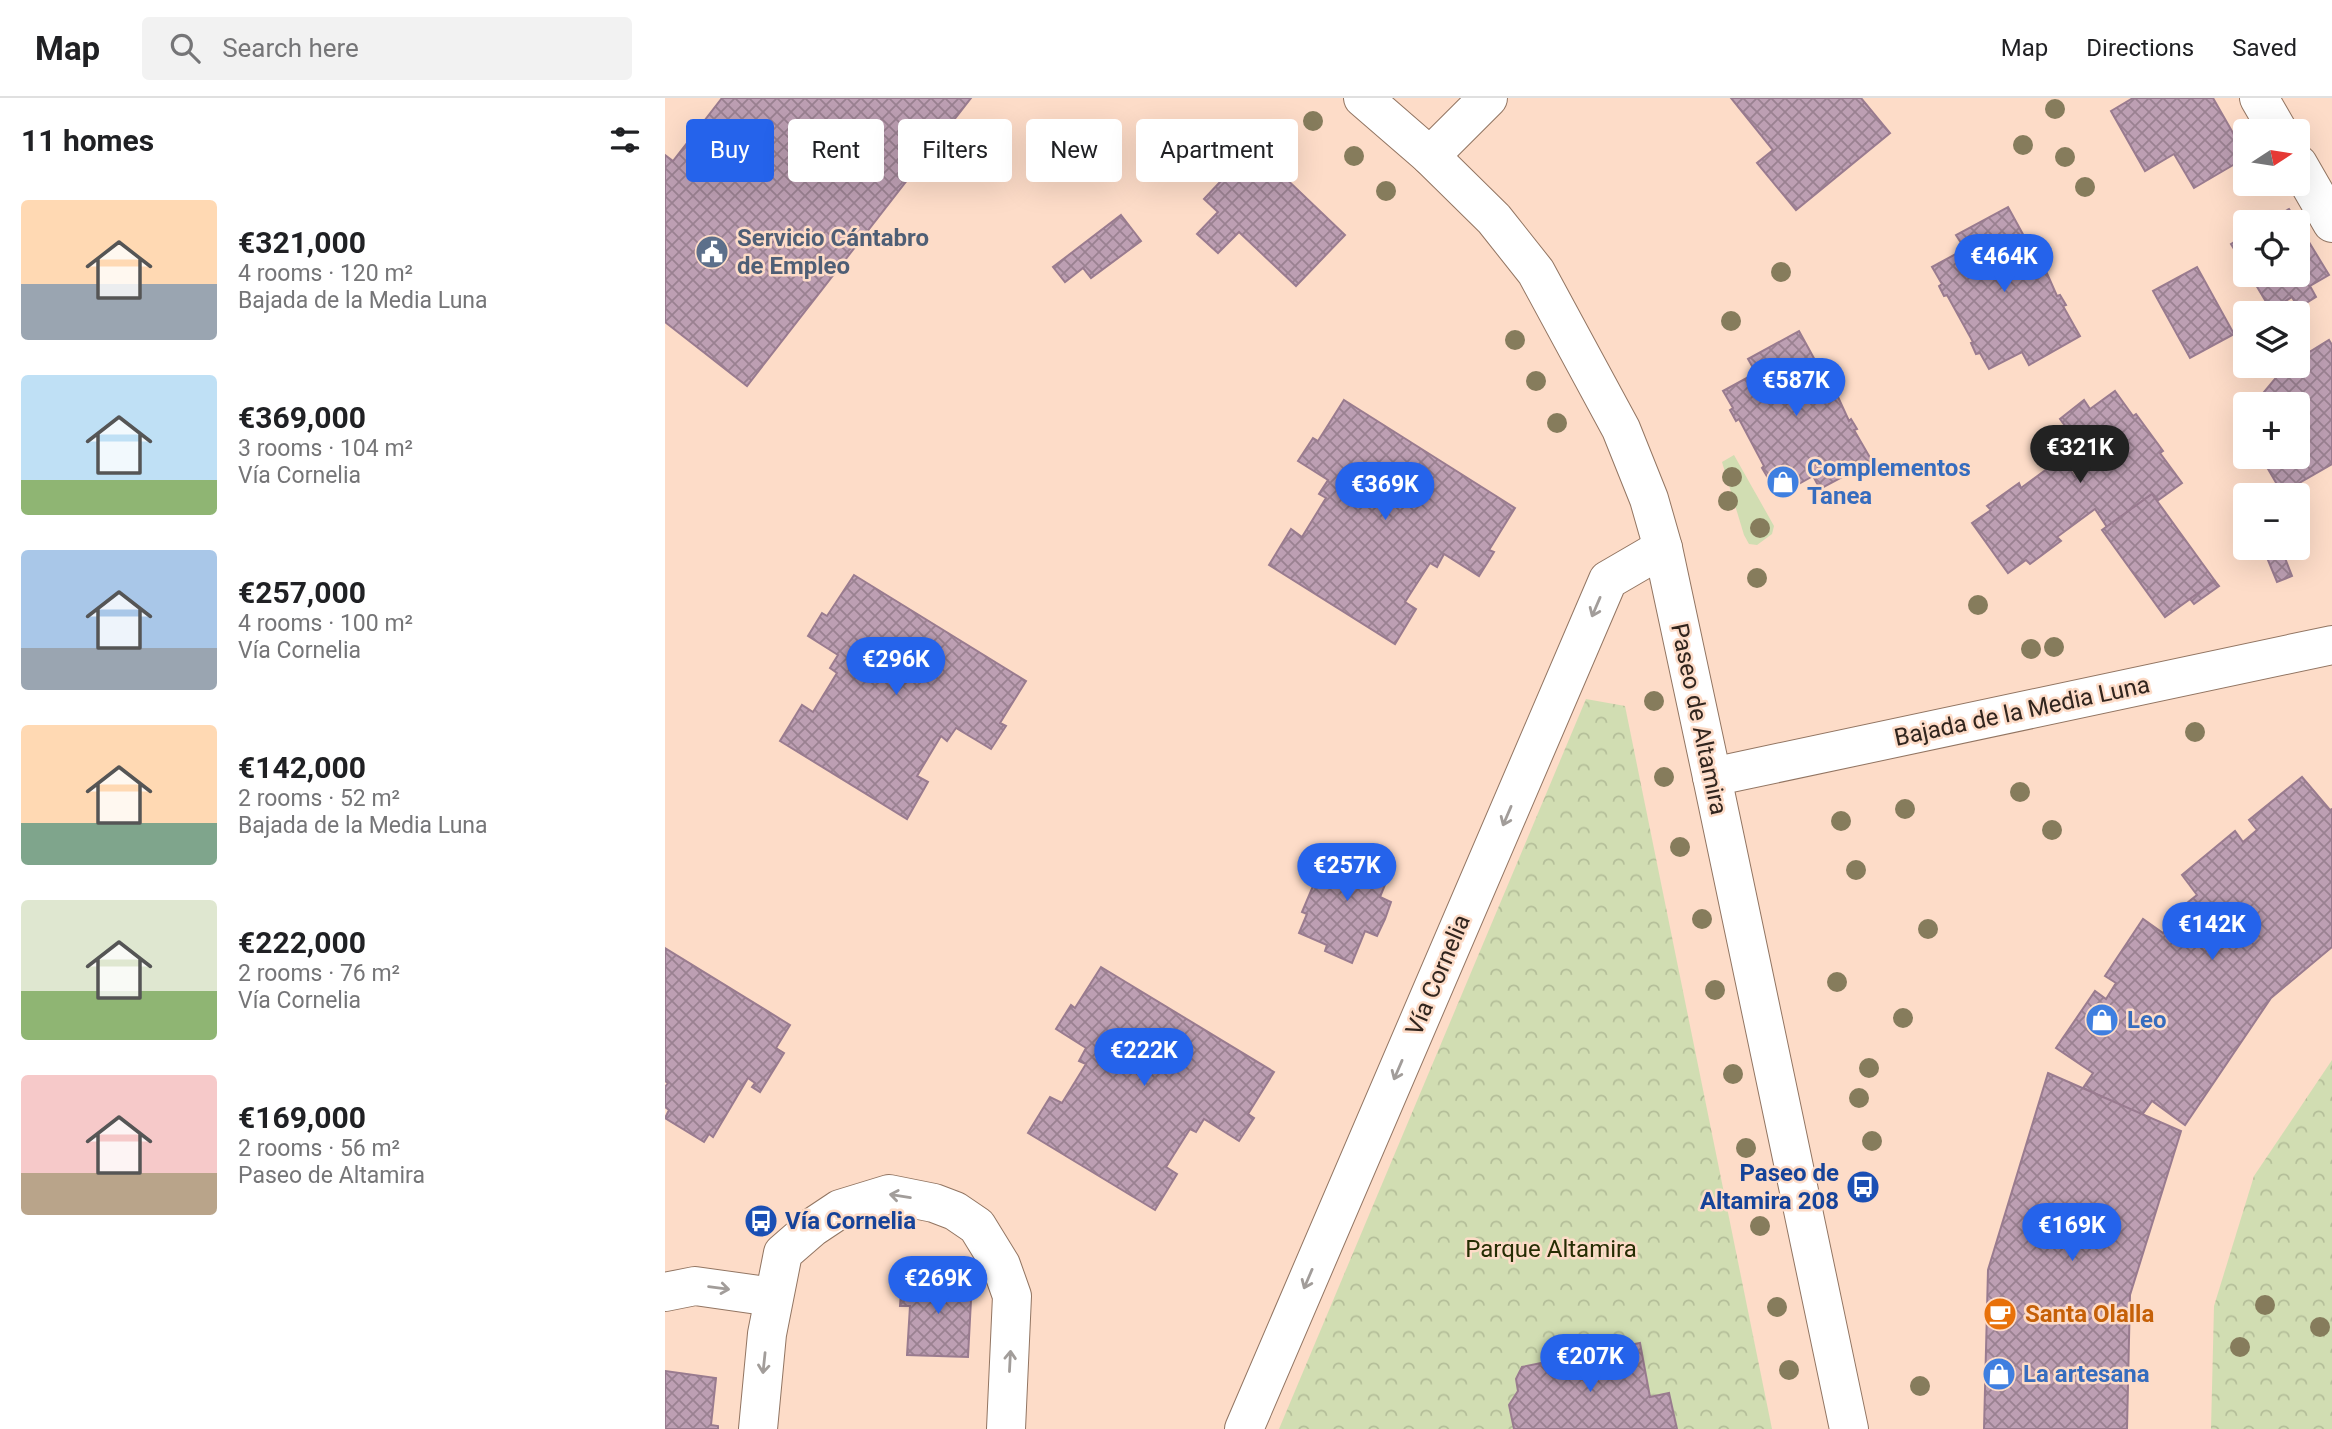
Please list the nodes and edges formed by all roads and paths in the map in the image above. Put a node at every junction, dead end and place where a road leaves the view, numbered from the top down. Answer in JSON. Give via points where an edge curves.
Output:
{"nodes":[{"id":1,"x":1363,"y":98,"type":"edge"},
{"id":2,"x":1488,"y":98,"type":"edge"},
{"id":3,"x":2259,"y":98,"type":"edge"},
{"id":4,"x":2272,"y":119,"type":"edge"},
{"id":5,"x":1430,"y":156,"type":"junction"},
{"id":6,"x":2310,"y":185,"type":"edge"},
{"id":7,"x":2332,"y":223,"type":"edge"},
{"id":8,"x":1663,"y":548,"type":"junction"},
{"id":9,"x":2332,"y":645,"type":"edge"},
{"id":10,"x":1712,"y":777,"type":"junction"},
{"id":11,"x":665,"y":1292,"type":"edge"},
{"id":12,"x":773,"y":1297,"type":"junction"},
{"id":13,"x":758,"y":1429,"type":"edge"},
{"id":14,"x":1006,"y":1429,"type":"edge"},
{"id":15,"x":1244,"y":1429,"type":"edge"},
{"id":16,"x":1849,"y":1429,"type":"edge"}],
"edges":[{"from":1,"to":5,"type":"street","name":"Paseo de Altamira"},
{"from":2,"to":5,"type":"street"},
{"from":3,"to":4,"type":"street"},
{"from":5,"to":8,"type":"street","name":"Paseo de Altamira","via":[[1494,219],[1536,272],[1621,429]]},
{"from":6,"to":7,"type":"street"},
{"from":8,"to":10,"type":"street","name":"Paseo de Altamira"},
{"from":8,"to":15,"type":"street","name":"Vía Cornelia","one_way":true,"via":[[1608,580]]},
{"from":9,"to":10,"type":"street","name":"Bajada de la Media Luna"},
{"from":10,"to":16,"type":"street","name":"Paseo de Altamira"},
{"from":11,"to":12,"type":"street","one_way":true,"via":[[695,1286]]},
{"from":12,"to":13,"type":"street","one_way":true},
{"from":14,"to":12,"type":"street","one_way":true,"via":[[1012,1296],[1001,1265],[977,1226],[955,1211],[889,1194],[840,1209],[783,1253]]}]}
